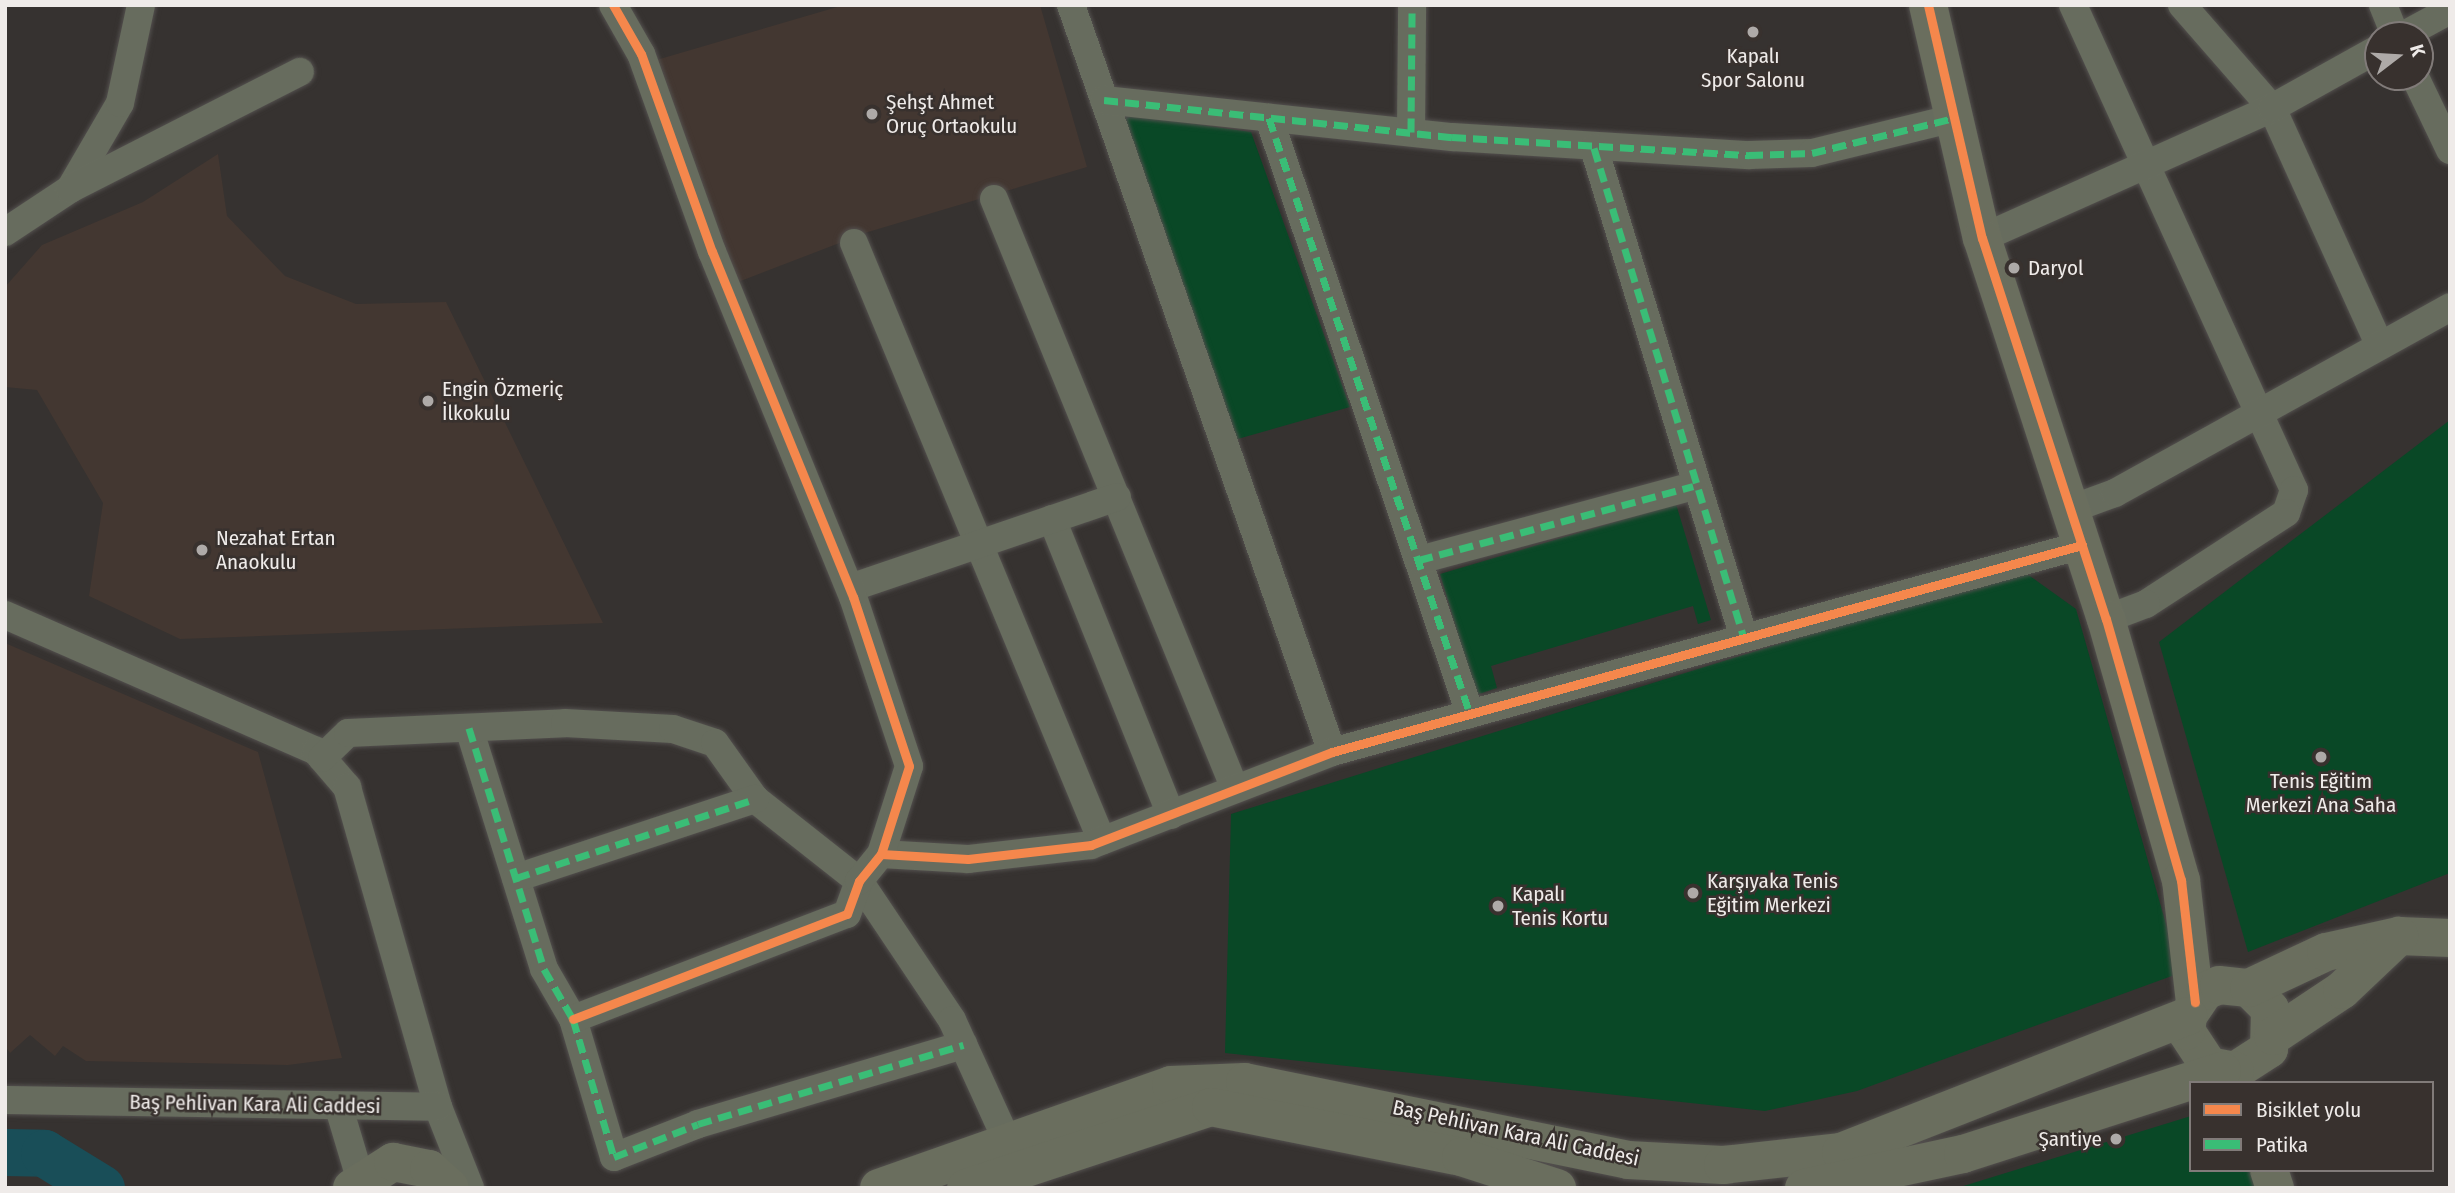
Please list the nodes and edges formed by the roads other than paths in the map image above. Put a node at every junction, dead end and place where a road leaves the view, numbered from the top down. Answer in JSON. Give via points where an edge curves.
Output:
{"nodes":[{"id":1,"x":141,"y":5,"type":"edge"},
{"id":2,"x":613,"y":5,"type":"edge"},
{"id":3,"x":1071,"y":5,"type":"edge"},
{"id":4,"x":1412,"y":5,"type":"edge"},
{"id":5,"x":1928,"y":5,"type":"edge"},
{"id":6,"x":2073,"y":5,"type":"edge"},
{"id":7,"x":2182,"y":5,"type":"edge"},
{"id":8,"x":2450,"y":10,"type":"edge"},
{"id":9,"x":2430,"y":21,"type":"edge"},
{"id":10,"x":2364,"y":57,"type":"edge"},
{"id":11,"x":300,"y":72,"type":"dead end"},
{"id":12,"x":2422,"y":91,"type":"edge"},
{"id":13,"x":1104,"y":100,"type":"junction"},
{"id":14,"x":2272,"y":108,"type":"junction"},
{"id":15,"x":1269,"y":118,"type":"junction"},
{"id":16,"x":1954,"y":118,"type":"junction"},
{"id":17,"x":1411,"y":132,"type":"junction"},
{"id":18,"x":1594,"y":148,"type":"junction"},
{"id":19,"x":2450,"y":150,"type":"edge"},
{"id":20,"x":2143,"y":162,"type":"junction"},
{"id":21,"x":70,"y":189,"type":"junction"},
{"id":22,"x":994,"y":199,"type":"dead end"},
{"id":23,"x":5,"y":232,"type":"edge"},
{"id":24,"x":1982,"y":238,"type":"junction"},
{"id":25,"x":855,"y":243,"type":"dead end"},
{"id":26,"x":2450,"y":307,"type":"edge"},
{"id":27,"x":2379,"y":344,"type":"junction"},
{"id":28,"x":2262,"y":412,"type":"junction"},
{"id":29,"x":1693,"y":486,"type":"junction"},
{"id":30,"x":1117,"y":497,"type":"junction"},
{"id":31,"x":2071,"y":509,"type":"junction"},
{"id":32,"x":1052,"y":519,"type":"junction"},
{"id":33,"x":983,"y":543,"type":"junction"},
{"id":34,"x":2082,"y":545,"type":"junction"},
{"id":35,"x":1419,"y":560,"type":"junction"},
{"id":36,"x":850,"y":588,"type":"junction"},
{"id":37,"x":5,"y":615,"type":"edge"},
{"id":38,"x":2106,"y":619,"type":"junction"},
{"id":39,"x":1744,"y":638,"type":"junction"},
{"id":40,"x":1470,"y":714,"type":"junction"},
{"id":41,"x":469,"y":728,"type":"junction"},
{"id":42,"x":1332,"y":752,"type":"junction"},
{"id":43,"x":322,"y":758,"type":"junction"},
{"id":44,"x":1235,"y":789,"type":"junction"},
{"id":45,"x":755,"y":800,"type":"junction"},
{"id":46,"x":1171,"y":815,"type":"junction"},
{"id":47,"x":1102,"y":841,"type":"junction"},
{"id":48,"x":881,"y":854,"type":"junction"},
{"id":49,"x":516,"y":878,"type":"junction"},
{"id":50,"x":2181,"y":880,"type":"junction"},
{"id":51,"x":859,"y":881,"type":"junction"},
{"id":52,"x":2399,"y":936,"type":"junction"},
{"id":53,"x":2450,"y":938,"type":"edge"},
{"id":54,"x":2242,"y":986,"type":"junction"},
{"id":55,"x":2191,"y":1009,"type":"junction"},
{"id":56,"x":573,"y":1019,"type":"junction"},
{"id":57,"x":963,"y":1045,"type":"junction"},
{"id":58,"x":2250,"y":1067,"type":"edge"},
{"id":59,"x":2204,"y":1081,"type":"edge"},
{"id":60,"x":2189,"y":1085,"type":"edge"},
{"id":61,"x":5,"y":1100,"type":"edge"},
{"id":62,"x":438,"y":1107,"type":"junction"},
{"id":63,"x":339,"y":1108,"type":"junction"},
{"id":64,"x":1008,"y":1143,"type":"junction"},
{"id":65,"x":356,"y":1183,"type":"edge"},
{"id":66,"x":460,"y":1183,"type":"edge"},
{"id":67,"x":879,"y":1188,"type":"edge"},
{"id":68,"x":966,"y":1188,"type":"edge"},
{"id":69,"x":1557,"y":1188,"type":"edge"},
{"id":70,"x":1804,"y":1188,"type":"edge"}],
"edges":[{"from":1,"to":21,"type":"street","via":[[120,103]]},
{"from":2,"to":36,"type":"street","via":[[641,54],[712,252]]},
{"from":3,"to":13,"type":"street"},
{"from":4,"to":17,"type":"street"},
{"from":5,"to":16,"type":"main road"},
{"from":6,"to":20,"type":"street"},
{"from":7,"to":14,"type":"street"},
{"from":8,"to":9,"type":"street"},
{"from":10,"to":14,"type":"street"},
{"from":11,"to":21,"type":"street"},
{"from":12,"to":19,"type":"street"},
{"from":13,"to":15,"type":"street"},
{"from":13,"to":42,"type":"street"},
{"from":14,"to":20,"type":"street"},
{"from":14,"to":27,"type":"street"},
{"from":15,"to":17,"type":"street"},
{"from":15,"to":35,"type":"street"},
{"from":16,"to":18,"type":"street","via":[[1812,153]]},
{"from":16,"to":24,"type":"main road"},
{"from":17,"to":18,"type":"street"},
{"from":18,"to":29,"type":"street"},
{"from":20,"to":24,"type":"street"},
{"from":20,"to":28,"type":"street"},
{"from":21,"to":23,"type":"street"},
{"from":22,"to":30,"type":"street"},
{"from":24,"to":31,"type":"main road"},
{"from":25,"to":33,"type":"street"},
{"from":26,"to":27,"type":"street"},
{"from":27,"to":28,"type":"street"},
{"from":28,"to":31,"type":"street","via":[[2115,494]]},
{"from":28,"to":38,"type":"street","via":[[2294,490],[2291,508],[2146,604]]},
{"from":29,"to":35,"type":"street"},
{"from":29,"to":39,"type":"street"},
{"from":30,"to":32,"type":"street"},
{"from":30,"to":44,"type":"street"},
{"from":31,"to":34,"type":"main road"},
{"from":32,"to":33,"type":"street"},
{"from":32,"to":46,"type":"street"},
{"from":33,"to":36,"type":"street"},
{"from":33,"to":47,"type":"street"},
{"from":34,"to":38,"type":"main road"},
{"from":34,"to":39,"type":"street"},
{"from":35,"to":40,"type":"street"},
{"from":36,"to":48,"type":"street","via":[[908,754],[907,781]]},
{"from":37,"to":43,"type":"street"},
{"from":38,"to":50,"type":"main road"},
{"from":39,"to":40,"type":"street"},
{"from":40,"to":42,"type":"street"},
{"from":41,"to":43,"type":"street","via":[[348,733]]},
{"from":41,"to":45,"type":"street","via":[[565,723],[673,729],[715,743]]},
{"from":41,"to":49,"type":"street"},
{"from":42,"to":44,"type":"street"},
{"from":43,"to":62,"type":"street","via":[[347,787]]},
{"from":44,"to":46,"type":"street"},
{"from":45,"to":49,"type":"street"},
{"from":45,"to":51,"type":"street"},
{"from":46,"to":47,"type":"street"},
{"from":47,"to":48,"type":"street","via":[[968,859]]},
{"from":48,"to":51,"type":"street"},
{"from":49,"to":56,"type":"street","via":[[544,969]]},
{"from":50,"to":54,"type":"main road"},
{"from":50,"to":55,"type":"main road"},
{"from":51,"to":56,"type":"street","via":[[847,914]]},
{"from":51,"to":57,"type":"street"},
{"from":52,"to":53,"type":"main road","name":"Baş Pehlivan Kara Ali Caddesi"},
{"from":52,"to":54,"type":"main road","name":"Baş Pehlivan Kara Ali Caddesi","via":[[2326,952]]},
{"from":52,"to":58,"type":"main road"},
{"from":54,"to":55,"type":"main road","name":"Baş Pehlivan Kara Ali Caddesi","via":[[2212,988]]},
{"from":54,"to":58,"type":"main road","via":[[2270,1009]]},
{"from":55,"to":58,"type":"main road","via":[[2190,1046]]},
{"from":55,"to":64,"type":"main road","name":"Baş Pehlivan Kara Ali Caddesi","via":[[1841,1152],[1737,1164],[1628,1160],[1245,1082],[1171,1085]]},
{"from":56,"to":57,"type":"street","via":[[614,1157],[698,1124]]},
{"from":57,"to":64,"type":"street"},
{"from":58,"to":59,"type":"main road"},
{"from":60,"to":70,"type":"main road","via":[[1963,1154]]},
{"from":61,"to":63,"type":"street","name":"Baş Pehlivan Kara Ali Caddesi"},
{"from":62,"to":63,"type":"street","name":"Baş Pehlivan Kara Ali Caddesi"},
{"from":62,"to":66,"type":"street"},
{"from":63,"to":65,"type":"street"},
{"from":64,"to":67,"type":"main road","name":"Baş Pehlivan Kara Ali Caddesi"},
{"from":65,"to":66,"type":"main road","via":[[393,1162],[411,1163]]},
{"from":68,"to":69,"type":"main road","name":"Baş Pehlivan Kara Ali Caddesi","via":[[1211,1107],[1461,1157]]}]}
